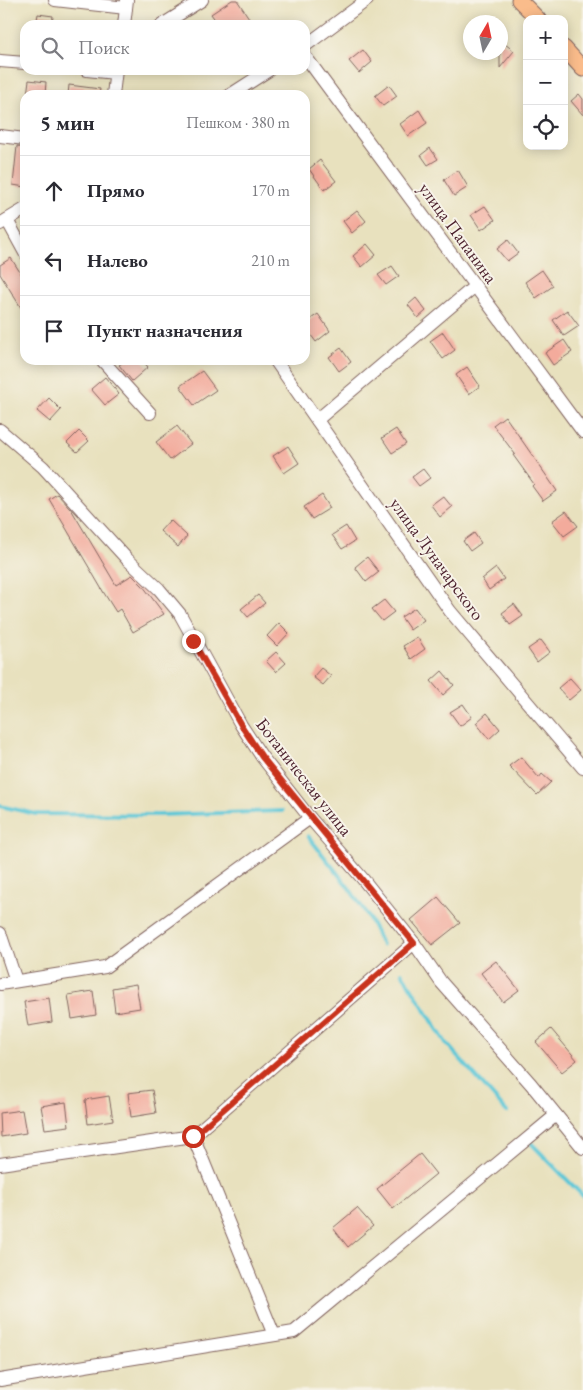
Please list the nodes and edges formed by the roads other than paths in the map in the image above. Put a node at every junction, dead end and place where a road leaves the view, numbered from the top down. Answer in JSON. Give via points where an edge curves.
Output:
{"nodes":[{"id":1,"x":55,"y":0,"type":"edge"},
{"id":2,"x":202,"y":0,"type":"edge"},
{"id":3,"x":367,"y":0,"type":"edge"},
{"id":4,"x":127,"y":4,"type":"edge"},
{"id":5,"x":125,"y":20,"type":"edge"},
{"id":6,"x":170,"y":20,"type":"edge"},
{"id":7,"x":310,"y":42,"type":"edge"},
{"id":8,"x":568,"y":52,"type":"edge"},
{"id":9,"x":0,"y":61,"type":"edge"},
{"id":10,"x":20,"y":63,"type":"edge"},
{"id":11,"x":310,"y":63,"type":"edge"},
{"id":12,"x":583,"y":69,"type":"edge"},
{"id":13,"x":115,"y":75,"type":"edge"},
{"id":14,"x":261,"y":75,"type":"edge"},
{"id":15,"x":113,"y":90,"type":"edge"},
{"id":16,"x":238,"y":90,"type":"edge"},
{"id":17,"x":0,"y":136,"type":"edge"},
{"id":18,"x":20,"y":138,"type":"edge"},
{"id":19,"x":20,"y":212,"type":"edge"},
{"id":20,"x":4,"y":222,"type":"edge"},
{"id":21,"x":20,"y":246,"type":"edge"},
{"id":22,"x":475,"y":286,"type":"junction"},
{"id":23,"x":107,"y":365,"type":"edge"},
{"id":24,"x":278,"y":365,"type":"edge"},
{"id":25,"x":150,"y":413,"type":"dead end"},
{"id":26,"x":317,"y":420,"type":"junction"},
{"id":27,"x":0,"y":430,"type":"edge"},
{"id":28,"x":583,"y":432,"type":"edge"},
{"id":29,"x":583,"y":768,"type":"edge"},
{"id":30,"x":310,"y":818,"type":"junction"},
{"id":31,"x":0,"y":933,"type":"edge"},
{"id":32,"x":414,"y":943,"type":"junction"},
{"id":33,"x":16,"y":981,"type":"junction"},
{"id":34,"x":0,"y":984,"type":"edge"},
{"id":35,"x":556,"y":1115,"type":"junction"},
{"id":36,"x":193,"y":1136,"type":"junction"},
{"id":37,"x":583,"y":1148,"type":"edge"},
{"id":38,"x":0,"y":1164,"type":"edge"},
{"id":39,"x":274,"y":1335,"type":"junction"},
{"id":40,"x":0,"y":1380,"type":"edge"}],
"edges":[{"from":1,"to":4,"type":"street"},
{"from":2,"to":6,"type":"street"},
{"from":3,"to":7,"type":"street"},
{"from":4,"to":5,"type":"street"},
{"from":8,"to":12,"type":"main road"},
{"from":9,"to":10,"type":"street"},
{"from":11,"to":22,"type":"street","name":"улица Папанина"},
{"from":13,"to":15,"type":"street"},
{"from":14,"to":16,"type":"street"},
{"from":17,"to":18,"type":"street"},
{"from":19,"to":20,"type":"street"},
{"from":20,"to":21,"type":"street"},
{"from":22,"to":26,"type":"street"},
{"from":22,"to":28,"type":"street","name":"улица Папанина"},
{"from":23,"to":25,"type":"street"},
{"from":24,"to":26,"type":"street","name":"улица Луначарского"},
{"from":26,"to":29,"type":"street","name":"улица Луначарского","via":[[450,611]]},
{"from":27,"to":30,"type":"street","name":"Ботаническая улица","via":[[43,467],[180,614],[241,725]]},
{"from":30,"to":32,"type":"street","name":"Ботаническая улица"},
{"from":30,"to":33,"type":"street","via":[[105,967]]},
{"from":31,"to":33,"type":"street"},
{"from":32,"to":35,"type":"street","name":"Ботаническая улица","via":[[441,982]]},
{"from":32,"to":36,"type":"street"},
{"from":33,"to":34,"type":"street"},
{"from":35,"to":37,"type":"street","name":"Ботаническая улица"},
{"from":35,"to":39,"type":"street","via":[[294,1332]]},
{"from":36,"to":38,"type":"street"},
{"from":36,"to":39,"type":"street"},
{"from":39,"to":40,"type":"street"}]}
